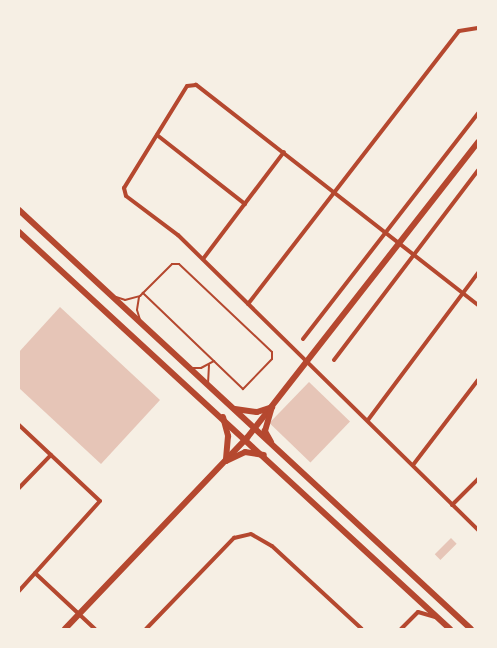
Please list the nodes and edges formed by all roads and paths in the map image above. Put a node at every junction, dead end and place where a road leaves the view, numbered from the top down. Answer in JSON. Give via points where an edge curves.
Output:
{"nodes":[{"id":1,"x":476,"y":28,"type":"edge"},
{"id":2,"x":478,"y":113,"type":"edge"},
{"id":3,"x":157,"y":135,"type":"junction"},
{"id":4,"x":478,"y":142,"type":"edge"},
{"id":5,"x":284,"y":152,"type":"junction"},
{"id":6,"x":478,"y":170,"type":"edge"},
{"id":7,"x":335,"y":192,"type":"junction"},
{"id":8,"x":246,"y":204,"type":"junction"},
{"id":9,"x":19,"y":210,"type":"edge"},
{"id":10,"x":19,"y":232,"type":"edge"},
{"id":11,"x":388,"y":232,"type":"junction"},
{"id":12,"x":401,"y":242,"type":"junction"},
{"id":13,"x":414,"y":253,"type":"junction"},
{"id":14,"x":203,"y":259,"type":"junction"},
{"id":15,"x":478,"y":273,"type":"edge"},
{"id":16,"x":464,"y":292,"type":"junction"},
{"id":17,"x":143,"y":293,"type":"junction"},
{"id":18,"x":140,"y":296,"type":"junction"},
{"id":19,"x":115,"y":297,"type":"junction"},
{"id":20,"x":248,"y":304,"type":"junction"},
{"id":21,"x":478,"y":305,"type":"edge"},
{"id":22,"x":141,"y":322,"type":"junction"},
{"id":23,"x":303,"y":339,"type":"dead end"},
{"id":24,"x":334,"y":360,"type":"dead end"},
{"id":25,"x":214,"y":361,"type":"junction"},
{"id":26,"x":308,"y":361,"type":"junction"},
{"id":27,"x":209,"y":365,"type":"junction"},
{"id":28,"x":191,"y":368,"type":"junction"},
{"id":29,"x":478,"y":380,"type":"edge"},
{"id":30,"x":208,"y":384,"type":"junction"},
{"id":31,"x":272,"y":407,"type":"junction"},
{"id":32,"x":234,"y":409,"type":"junction"},
{"id":33,"x":222,"y":416,"type":"junction"},
{"id":34,"x":368,"y":420,"type":"junction"},
{"id":35,"x":19,"y":425,"type":"edge"},
{"id":36,"x":254,"y":429,"type":"junction"},
{"id":37,"x":247,"y":438,"type":"junction"},
{"id":38,"x":272,"y":446,"type":"junction"},
{"id":39,"x":51,"y":455,"type":"junction"},
{"id":40,"x":266,"y":456,"type":"junction"},
{"id":41,"x":226,"y":461,"type":"junction"},
{"id":42,"x":413,"y":465,"type":"junction"},
{"id":43,"x":478,"y":479,"type":"edge"},
{"id":44,"x":19,"y":488,"type":"edge"},
{"id":45,"x":452,"y":505,"type":"junction"},
{"id":46,"x":478,"y":530,"type":"edge"},
{"id":47,"x":36,"y":573,"type":"junction"},
{"id":48,"x":19,"y":591,"type":"edge"},
{"id":49,"x":78,"y":615,"type":"junction"},
{"id":50,"x":439,"y":619,"type":"junction"},
{"id":51,"x":65,"y":629,"type":"edge"},
{"id":52,"x":95,"y":629,"type":"edge"},
{"id":53,"x":146,"y":629,"type":"edge"},
{"id":54,"x":362,"y":629,"type":"edge"},
{"id":55,"x":402,"y":629,"type":"edge"},
{"id":56,"x":450,"y":629,"type":"edge"},
{"id":57,"x":471,"y":629,"type":"edge"}],
"edges":[{"from":1,"to":7,"type":"street","via":[[459,31]]},
{"from":2,"to":11,"type":"street"},
{"from":3,"to":5,"type":"street","via":[[187,86],[196,85]]},
{"from":3,"to":8,"type":"street"},
{"from":3,"to":14,"type":"street","via":[[124,188],[126,196]]},
{"from":4,"to":12,"type":"street"},
{"from":5,"to":7,"type":"street"},
{"from":5,"to":8,"type":"street"},
{"from":6,"to":13,"type":"street"},
{"from":7,"to":11,"type":"street"},
{"from":7,"to":20,"type":"street"},
{"from":8,"to":14,"type":"street"},
{"from":9,"to":19,"type":"main road"},
{"from":10,"to":33,"type":"main road"},
{"from":11,"to":12,"type":"street"},
{"from":11,"to":23,"type":"street"},
{"from":12,"to":13,"type":"street"},
{"from":12,"to":26,"type":"street"},
{"from":13,"to":16,"type":"street"},
{"from":13,"to":24,"type":"street"},
{"from":14,"to":20,"type":"street"},
{"from":15,"to":16,"type":"street"},
{"from":16,"to":21,"type":"street"},
{"from":16,"to":34,"type":"street"},
{"from":17,"to":18,"type":"lane"},
{"from":17,"to":25,"type":"lane"},
{"from":17,"to":25,"type":"lane","via":[[172,264],[179,264],[274,355],[246,389]]},
{"from":18,"to":19,"type":"lane","via":[[125,300]]},
{"from":18,"to":22,"type":"lane","via":[[137,310]]},
{"from":19,"to":22,"type":"main road"},
{"from":20,"to":26,"type":"street"},
{"from":22,"to":28,"type":"main road"},
{"from":25,"to":27,"type":"lane"},
{"from":26,"to":31,"type":"street"},
{"from":26,"to":34,"type":"street"},
{"from":27,"to":28,"type":"lane"},
{"from":27,"to":30,"type":"lane"},
{"from":28,"to":30,"type":"main road"},
{"from":29,"to":42,"type":"street"},
{"from":30,"to":32,"type":"main road"},
{"from":31,"to":32,"type":"main road","via":[[257,412]]},
{"from":31,"to":36,"type":"street"},
{"from":31,"to":38,"type":"main road","via":[[265,431]]},
{"from":32,"to":36,"type":"main road"},
{"from":33,"to":37,"type":"main road"},
{"from":33,"to":41,"type":"main road","via":[[228,436]]},
{"from":34,"to":42,"type":"street"},
{"from":35,"to":39,"type":"street"},
{"from":36,"to":37,"type":"street"},
{"from":36,"to":38,"type":"main road"},
{"from":37,"to":40,"type":"main road"},
{"from":37,"to":41,"type":"street"},
{"from":38,"to":57,"type":"main road"},
{"from":39,"to":44,"type":"street"},
{"from":39,"to":47,"type":"street","via":[[100,501]]},
{"from":40,"to":41,"type":"main road","via":[[245,452]]},
{"from":40,"to":50,"type":"main road"},
{"from":41,"to":49,"type":"street"},
{"from":42,"to":45,"type":"street"},
{"from":43,"to":45,"type":"street"},
{"from":45,"to":46,"type":"street"},
{"from":47,"to":48,"type":"street"},
{"from":47,"to":49,"type":"street"},
{"from":49,"to":51,"type":"street"},
{"from":49,"to":52,"type":"street"},
{"from":50,"to":55,"type":"street","via":[[418,612]]},
{"from":50,"to":56,"type":"main road"},
{"from":53,"to":54,"type":"street","via":[[234,538],[251,534],[272,546]]}]}
